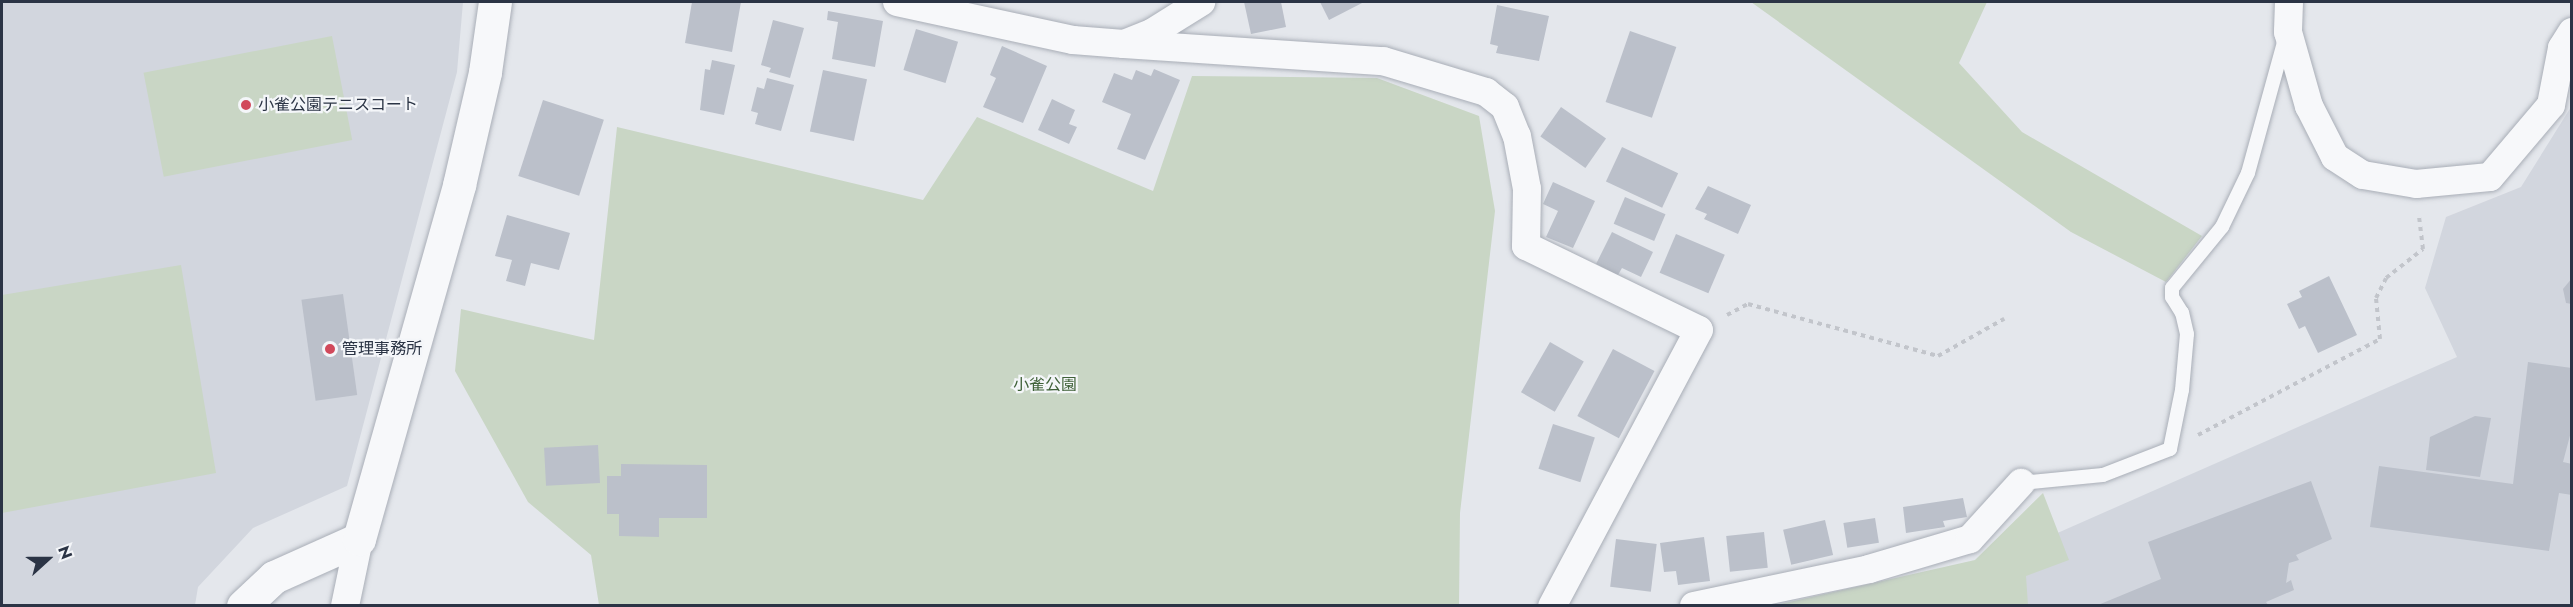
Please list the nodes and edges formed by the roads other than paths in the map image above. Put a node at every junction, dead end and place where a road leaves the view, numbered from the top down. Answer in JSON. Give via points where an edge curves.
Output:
{"nodes":[{"id":1,"x":495,"y":2,"type":"edge"},
{"id":2,"x":897,"y":2,"type":"edge"},
{"id":3,"x":1201,"y":2,"type":"edge"},
{"id":4,"x":2289,"y":2,"type":"edge"},
{"id":5,"x":2288,"y":32,"type":"junction"},
{"id":6,"x":2571,"y":32,"type":"edge"},
{"id":7,"x":1124,"y":44,"type":"junction"},
{"id":8,"x":2021,"y":483,"type":"joint"},
{"id":9,"x":359,"y":539,"type":"junction"},
{"id":10,"x":243,"y":606,"type":"edge"},
{"id":11,"x":345,"y":606,"type":"edge"},
{"id":12,"x":1552,"y":606,"type":"edge"},
{"id":13,"x":1694,"y":606,"type":"edge"}],
"edges":[{"from":1,"to":9,"type":"street","via":[[485,72],[459,185]]},
{"from":2,"to":7,"type":"street","via":[[1074,40]]},
{"from":3,"to":7,"type":"street","via":[[1153,32]]},
{"from":4,"to":5,"type":"street"},
{"from":5,"to":6,"type":"street","via":[[2309,105],[2335,157],[2363,175],[2416,184],[2490,177],[2551,105],[2562,48]]},
{"from":5,"to":8,"type":"lane","via":[[2248,173],[2222,227],[2172,288],[2187,334],[2182,390],[2170,449],[2103,475]]},
{"from":7,"to":12,"type":"street","via":[[1383,61],[1486,92],[1505,107],[1516,136],[1527,189],[1526,246],[1699,330]]},
{"from":8,"to":13,"type":"street","via":[[1970,539],[1869,569]]},
{"from":9,"to":10,"type":"street","via":[[274,577]]},
{"from":9,"to":11,"type":"street"}]}
